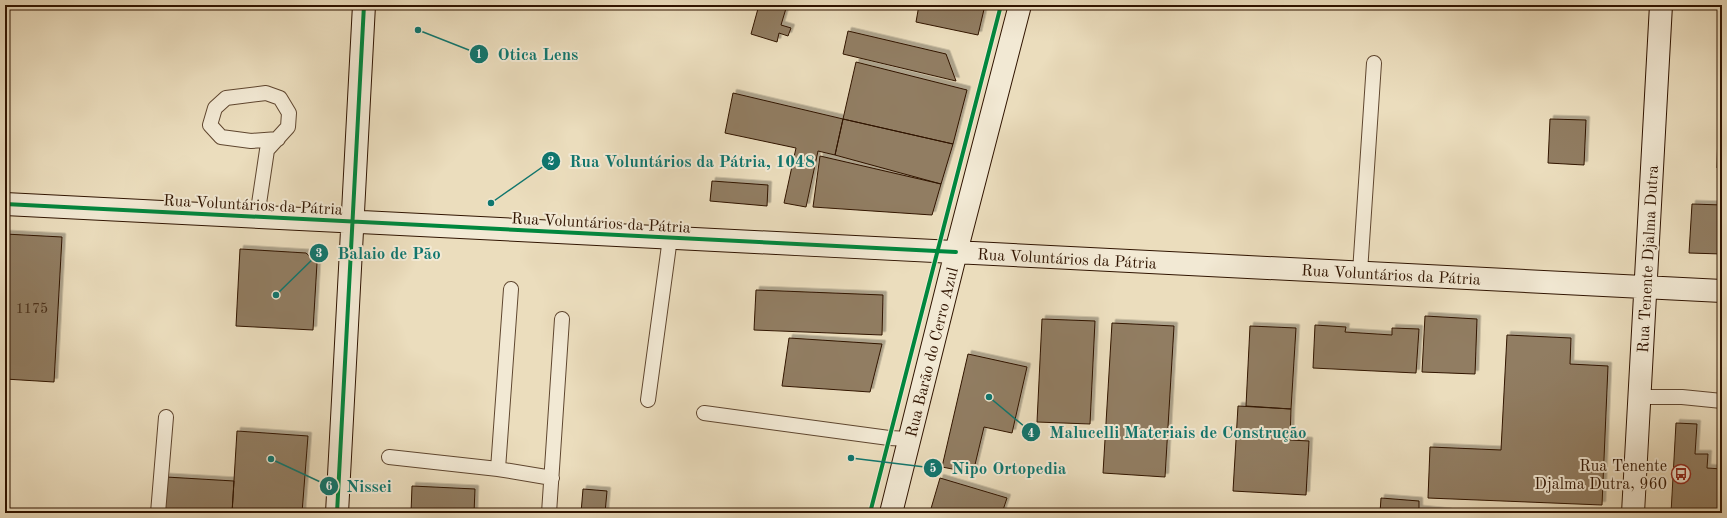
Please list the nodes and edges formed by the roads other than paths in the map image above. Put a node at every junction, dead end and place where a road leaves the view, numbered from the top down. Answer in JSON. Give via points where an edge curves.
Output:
{"nodes":[{"id":1,"x":364,"y":5,"type":"edge"},
{"id":2,"x":1020,"y":5,"type":"edge"},
{"id":3,"x":1661,"y":5,"type":"edge"},
{"id":4,"x":1374,"y":63,"type":"dead end"},
{"id":5,"x":278,"y":139,"type":"junction"},
{"id":6,"x":5,"y":204,"type":"edge"},
{"id":7,"x":257,"y":217,"type":"junction"},
{"id":8,"x":352,"y":221,"type":"junction"},
{"id":9,"x":670,"y":238,"type":"junction"},
{"id":10,"x":956,"y":252,"type":"junction"},
{"id":11,"x":1360,"y":272,"type":"junction"},
{"id":12,"x":1646,"y":287,"type":"junction"},
{"id":13,"x":511,"y":289,"type":"dead end"},
{"id":14,"x":1722,"y":291,"type":"edge"},
{"id":15,"x":562,"y":319,"type":"dead end"},
{"id":16,"x":1640,"y":397,"type":"junction"},
{"id":17,"x":648,"y":400,"type":"dead end"},
{"id":18,"x":1722,"y":401,"type":"edge"},
{"id":19,"x":704,"y":413,"type":"dead end"},
{"id":20,"x":166,"y":417,"type":"dead end"},
{"id":21,"x":910,"y":439,"type":"junction"},
{"id":22,"x":389,"y":457,"type":"dead end"},
{"id":23,"x":498,"y":470,"type":"junction"},
{"id":24,"x":552,"y":478,"type":"junction"},
{"id":25,"x":158,"y":513,"type":"edge"},
{"id":26,"x":337,"y":513,"type":"edge"},
{"id":27,"x":549,"y":513,"type":"edge"},
{"id":28,"x":891,"y":513,"type":"edge"},
{"id":29,"x":1633,"y":513,"type":"edge"}],
"edges":[{"from":1,"to":8,"type":"main road"},
{"from":2,"to":10,"type":"main road","name":"Rua Barão do Cerro Azul"},
{"from":3,"to":12,"type":"main road","name":"Rua Tenente Djalma Dutra"},
{"from":4,"to":11,"type":"lane"},
{"from":5,"to":5,"type":"lane","via":[[288,128],[289,112],[280,98],[266,93],[226,98],[214,108],[210,125],[221,137],[251,141]]},
{"from":5,"to":7,"type":"lane","via":[[268,150]]},
{"from":6,"to":7,"type":"main road","name":"Rua Voluntários da Pátria"},
{"from":7,"to":8,"type":"main road","name":"Rua Voluntários da Pátria"},
{"from":8,"to":9,"type":"main road","name":"Rua Voluntários da Pátria"},
{"from":8,"to":26,"type":"main road"},
{"from":9,"to":10,"type":"main road","name":"Rua Voluntários da Pátria"},
{"from":9,"to":17,"type":"lane"},
{"from":10,"to":11,"type":"main road","name":"Rua Voluntários da Pátria"},
{"from":10,"to":21,"type":"main road","name":"Rua Barão do Cerro Azul"},
{"from":11,"to":12,"type":"main road","name":"Rua Voluntários da Pátria"},
{"from":12,"to":14,"type":"main road","name":"Rua Voluntários da Pátria"},
{"from":12,"to":16,"type":"main road","name":"Rua Tenente Djalma Dutra"},
{"from":13,"to":23,"type":"lane"},
{"from":15,"to":24,"type":"lane"},
{"from":16,"to":18,"type":"lane","via":[[1682,397]]},
{"from":16,"to":29,"type":"main road","name":"Rua Tenente Djalma Dutra"},
{"from":19,"to":21,"type":"lane"},
{"from":20,"to":25,"type":"lane"},
{"from":21,"to":28,"type":"main road","name":"Rua Barão do Cerro Azul"},
{"from":22,"to":23,"type":"lane"},
{"from":23,"to":24,"type":"lane"},
{"from":24,"to":27,"type":"lane"}]}
